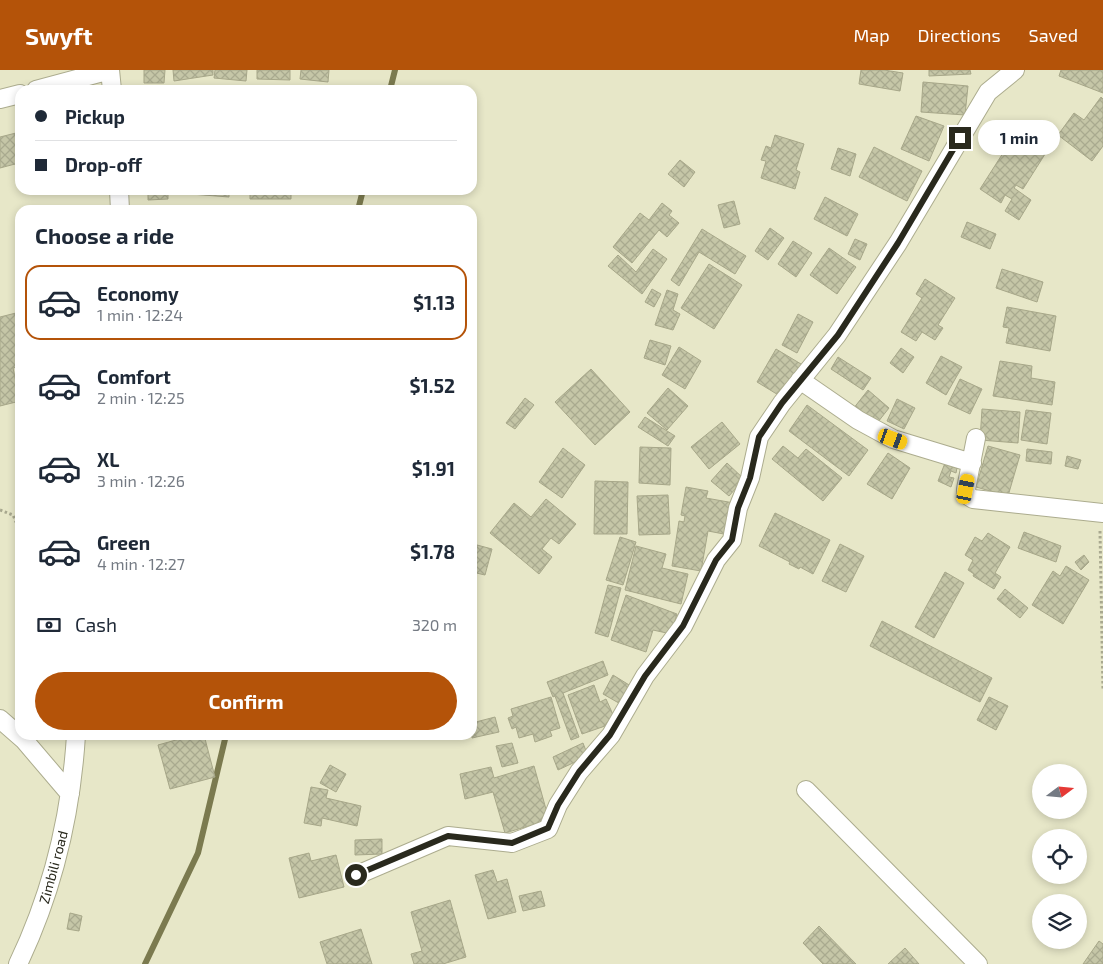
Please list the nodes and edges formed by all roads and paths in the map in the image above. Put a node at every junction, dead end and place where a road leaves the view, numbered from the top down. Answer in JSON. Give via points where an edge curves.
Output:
{"nodes":[{"id":1,"x":110,"y":70,"type":"edge"},
{"id":2,"x":1015,"y":70,"type":"edge"},
{"id":3,"x":54,"y":85,"type":"edge"},
{"id":4,"x":112,"y":85,"type":"edge"},
{"id":5,"x":15,"y":96,"type":"edge"},
{"id":6,"x":0,"y":100,"type":"edge"},
{"id":7,"x":800,"y":380,"type":"junction"},
{"id":8,"x":976,"y":438,"type":"dead end"},
{"id":9,"x":972,"y":463,"type":"junction"},
{"id":10,"x":0,"y":510,"type":"edge"},
{"id":11,"x":1102,"y":513,"type":"edge"},
{"id":12,"x":15,"y":520,"type":"edge"},
{"id":13,"x":1103,"y":691,"type":"edge"},
{"id":14,"x":0,"y":719,"type":"edge"},
{"id":15,"x":15,"y":732,"type":"edge"},
{"id":16,"x":24,"y":740,"type":"edge"},
{"id":17,"x":75,"y":740,"type":"edge"},
{"id":18,"x":806,"y":790,"type":"dead end"},
{"id":19,"x":70,"y":794,"type":"junction"},
{"id":20,"x":356,"y":875,"type":"dead end"},
{"id":21,"x":18,"y":964,"type":"edge"},
{"id":22,"x":978,"y":964,"type":"edge"}],
"edges":[{"from":1,"to":3,"type":"street"},
{"from":1,"to":4,"type":"street"},
{"from":2,"to":7,"type":"street","via":[[988,92],[898,243],[838,335]]},
{"from":5,"to":6,"type":"street"},
{"from":7,"to":9,"type":"street","via":[[858,420],[893,439]]},
{"from":7,"to":20,"type":"street","via":[[759,437],[732,540],[716,560],[683,626],[645,676],[610,735],[579,772],[548,828],[512,843],[448,836]]},
{"from":8,"to":9,"type":"street"},
{"from":9,"to":11,"type":"street","via":[[966,489],[973,500]]},
{"from":10,"to":12,"type":"path","via":[[13,515]]},
{"from":11,"to":13,"type":"path"},
{"from":14,"to":15,"type":"street"},
{"from":16,"to":19,"type":"street"},
{"from":17,"to":19,"type":"street","name":"Zimbili road"},
{"from":18,"to":22,"type":"street"},
{"from":19,"to":21,"type":"street","name":"Zimbili road","via":[[61,850]]}]}
